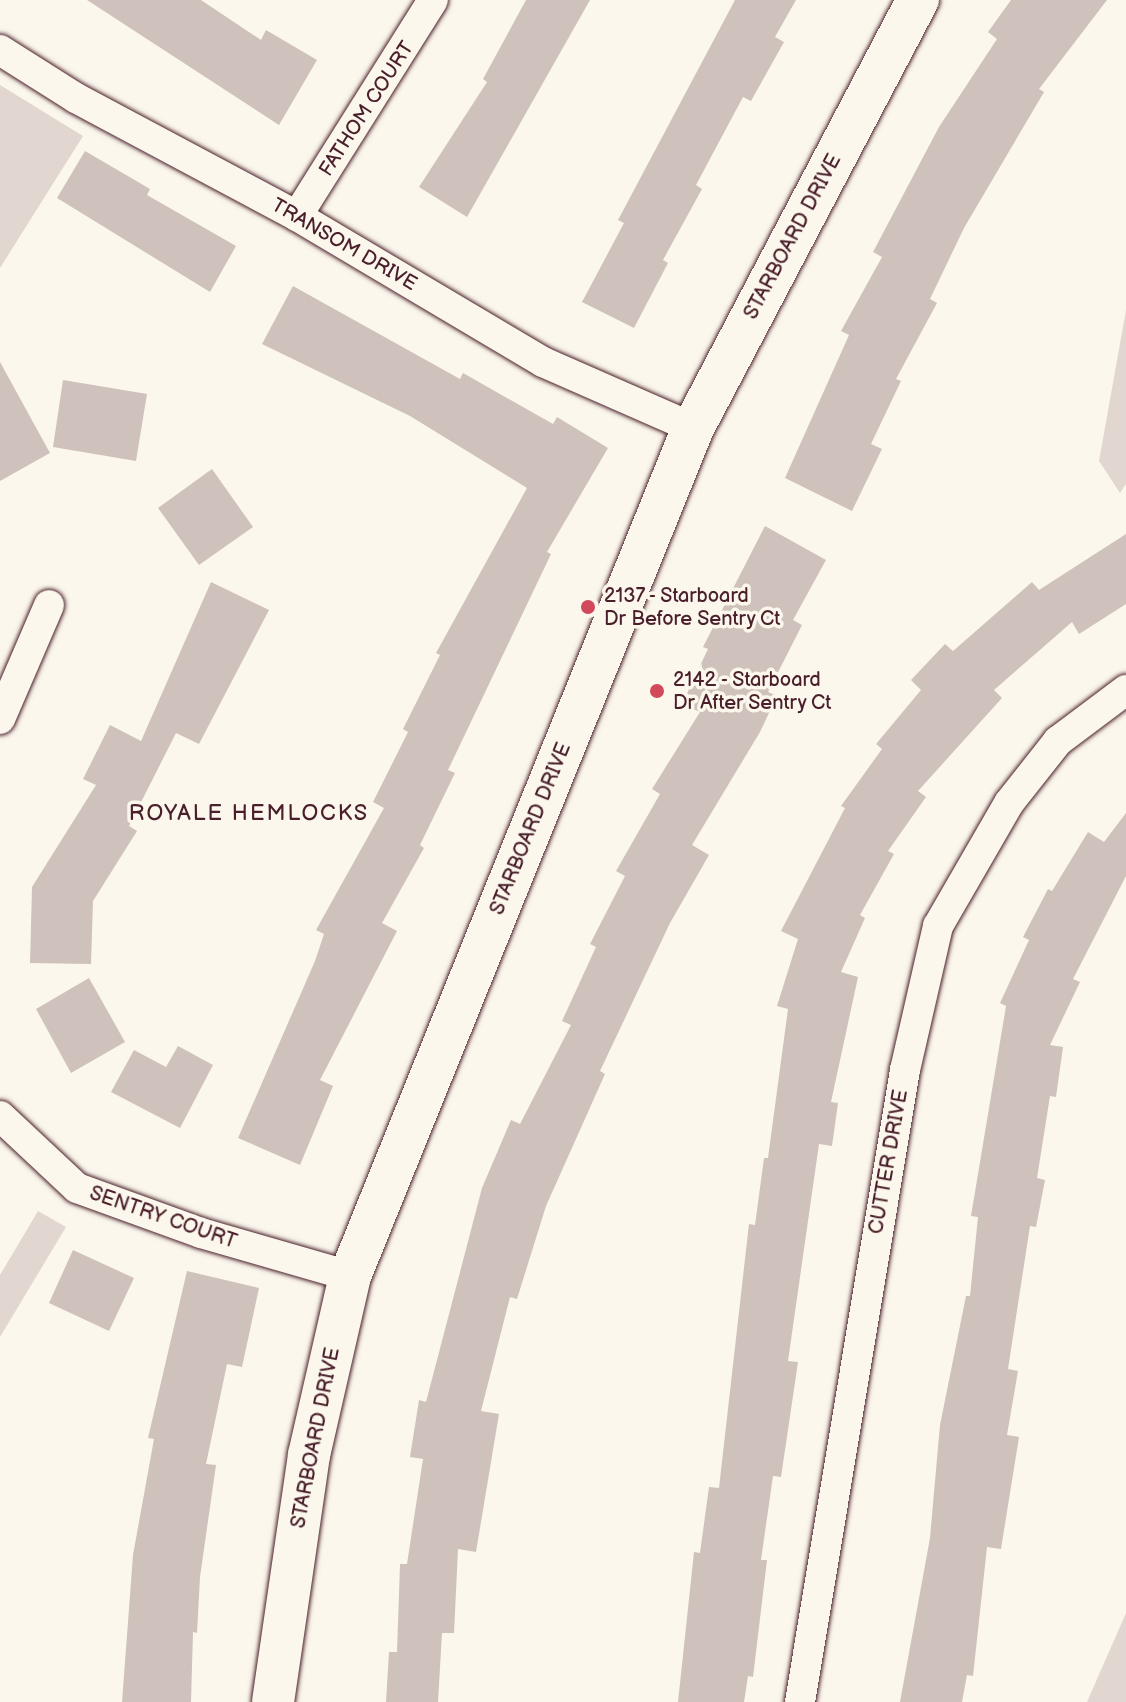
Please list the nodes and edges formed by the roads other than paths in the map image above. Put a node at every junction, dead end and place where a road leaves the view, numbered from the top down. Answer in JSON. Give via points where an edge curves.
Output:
{"nodes":[{"id":1,"x":433,"y":0,"type":"edge"},
{"id":2,"x":918,"y":0,"type":"edge"},
{"id":3,"x":0,"y":50,"type":"edge"},
{"id":4,"x":297,"y":216,"type":"junction"},
{"id":5,"x":693,"y":428,"type":"junction"},
{"id":6,"x":49,"y":605,"type":"dead end"},
{"id":7,"x":1126,"y":690,"type":"edge"},
{"id":8,"x":0,"y":719,"type":"edge"},
{"id":9,"x":0,"y":1116,"type":"edge"},
{"id":10,"x":350,"y":1276,"type":"junction"},
{"id":11,"x":273,"y":1702,"type":"edge"},
{"id":12,"x":800,"y":1702,"type":"edge"}],
"edges":[{"from":1,"to":4,"type":"street","name":"FATHOM COURT"},
{"from":2,"to":5,"type":"street","name":"STARBOARD DRIVE"},
{"from":3,"to":4,"type":"street","name":"TRANSOM DRIVE","via":[[76,98]]},
{"from":4,"to":5,"type":"street","name":"TRANSOM DRIVE","via":[[543,362]]},
{"from":5,"to":10,"type":"street","name":"STARBOARD DRIVE"},
{"from":6,"to":8,"type":"street"},
{"from":7,"to":12,"type":"street","name":"CUTTER DRIVE","via":[[1058,741],[1028,778],[938,926],[905,1070]]},
{"from":9,"to":10,"type":"street","name":"SENTRY COURT","via":[[77,1188],[201,1233]]},
{"from":10,"to":11,"type":"street","name":"STARBOARD DRIVE","via":[[309,1455]]}]}
